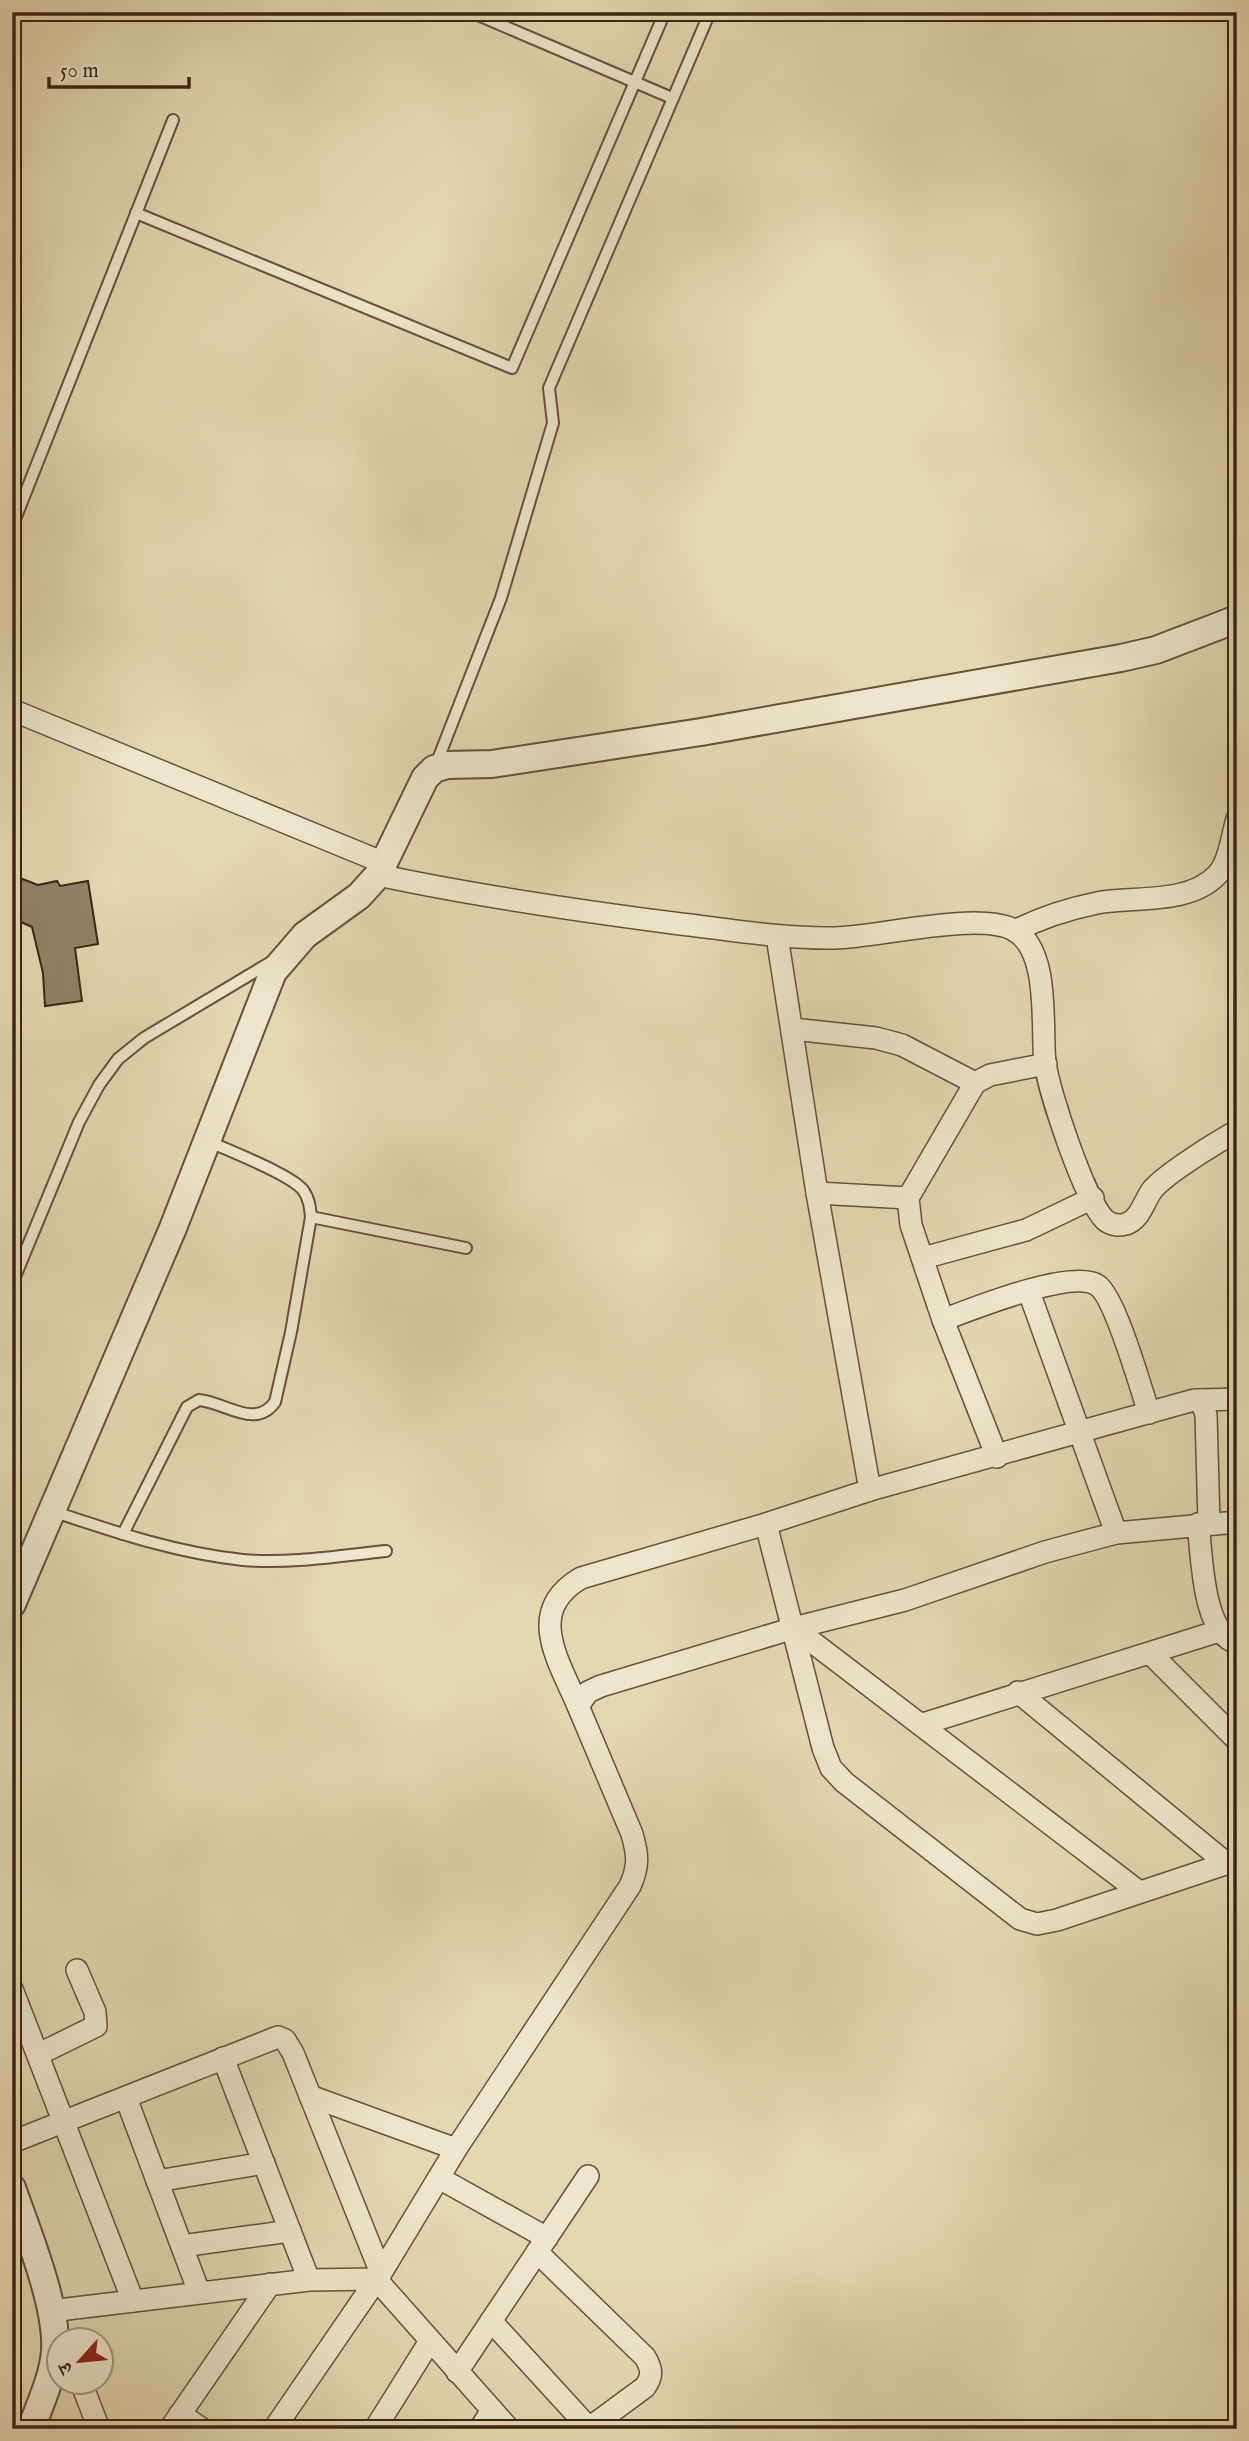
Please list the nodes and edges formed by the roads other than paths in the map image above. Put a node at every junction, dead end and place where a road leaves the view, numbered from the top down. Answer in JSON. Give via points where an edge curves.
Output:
{"nodes":[{"id":1,"x":471,"y":12,"type":"edge"},
{"id":2,"x":665,"y":12,"type":"edge"},
{"id":3,"x":710,"y":12,"type":"edge"},
{"id":4,"x":635,"y":81,"type":"junction"},
{"id":5,"x":671,"y":98,"type":"junction"},
{"id":6,"x":173,"y":120,"type":"dead end"},
{"id":7,"x":136,"y":213,"type":"junction"},
{"id":8,"x":12,"y":527,"type":"edge"},
{"id":9,"x":1237,"y":619,"type":"edge"},
{"id":10,"x":12,"y":710,"type":"edge"},
{"id":11,"x":434,"y":769,"type":"junction"},
{"id":12,"x":1237,"y":820,"type":"edge"},
{"id":13,"x":381,"y":869,"type":"junction"},
{"id":14,"x":1228,"y":873,"type":"edge"},
{"id":15,"x":1015,"y":931,"type":"junction"},
{"id":16,"x":778,"y":936,"type":"junction"},
{"id":17,"x":285,"y":954,"type":"junction"},
{"id":18,"x":793,"y":1029,"type":"junction"},
{"id":19,"x":1045,"y":1064,"type":"junction"},
{"id":20,"x":975,"y":1083,"type":"junction"},
{"id":21,"x":1237,"y":1131,"type":"edge"},
{"id":22,"x":208,"y":1141,"type":"junction"},
{"id":23,"x":817,"y":1193,"type":"junction"},
{"id":24,"x":908,"y":1198,"type":"junction"},
{"id":25,"x":1093,"y":1198,"type":"junction"},
{"id":26,"x":311,"y":1216,"type":"junction"},
{"id":27,"x":466,"y":1248,"type":"dead end"},
{"id":28,"x":923,"y":1258,"type":"junction"},
{"id":29,"x":12,"y":1284,"type":"edge"},
{"id":30,"x":1029,"y":1292,"type":"junction"},
{"id":31,"x":943,"y":1320,"type":"junction"},
{"id":32,"x":1237,"y":1399,"type":"edge"},
{"id":33,"x":1201,"y":1400,"type":"junction"},
{"id":34,"x":1149,"y":1413,"type":"junction"},
{"id":35,"x":1077,"y":1432,"type":"junction"},
{"id":36,"x":997,"y":1457,"type":"junction"},
{"id":37,"x":870,"y":1490,"type":"junction"},
{"id":38,"x":52,"y":1511,"type":"junction"},
{"id":39,"x":1237,"y":1522,"type":"edge"},
{"id":40,"x":766,"y":1524,"type":"junction"},
{"id":41,"x":1204,"y":1524,"type":"junction"},
{"id":42,"x":1116,"y":1533,"type":"junction"},
{"id":43,"x":122,"y":1534,"type":"junction"},
{"id":44,"x":386,"y":1551,"type":"dead end"},
{"id":45,"x":12,"y":1604,"type":"edge"},
{"id":46,"x":794,"y":1628,"type":"junction"},
{"id":47,"x":1228,"y":1637,"type":"edge"},
{"id":48,"x":1151,"y":1654,"type":"junction"},
{"id":49,"x":1018,"y":1692,"type":"junction"},
{"id":50,"x":578,"y":1706,"type":"junction"},
{"id":51,"x":923,"y":1724,"type":"junction"},
{"id":52,"x":1237,"y":1740,"type":"edge"},
{"id":53,"x":1231,"y":1862,"type":"edge"},
{"id":54,"x":1138,"y":1891,"type":"junction"},
{"id":55,"x":76,"y":1970,"type":"dead end"},
{"id":56,"x":12,"y":1989,"type":"edge"},
{"id":57,"x":38,"y":2054,"type":"junction"},
{"id":58,"x":223,"y":2058,"type":"junction"},
{"id":59,"x":310,"y":2096,"type":"junction"},
{"id":60,"x":126,"y":2098,"type":"junction"},
{"id":61,"x":66,"y":2122,"type":"junction"},
{"id":62,"x":12,"y":2142,"type":"edge"},
{"id":63,"x":456,"y":2150,"type":"junction"},
{"id":64,"x":264,"y":2163,"type":"junction"},
{"id":65,"x":588,"y":2176,"type":"dead end"},
{"id":66,"x":439,"y":2178,"type":"junction"},
{"id":67,"x":157,"y":2181,"type":"junction"},
{"id":68,"x":12,"y":2188,"type":"edge"},
{"id":69,"x":290,"y":2231,"type":"junction"},
{"id":70,"x":542,"y":2245,"type":"junction"},
{"id":71,"x":182,"y":2246,"type":"junction"},
{"id":72,"x":379,"y":2276,"type":"junction"},
{"id":73,"x":309,"y":2280,"type":"junction"},
{"id":74,"x":270,"y":2284,"type":"junction"},
{"id":75,"x":200,"y":2292,"type":"junction"},
{"id":76,"x":133,"y":2301,"type":"junction"},
{"id":77,"x":50,"y":2311,"type":"junction"},
{"id":78,"x":491,"y":2321,"type":"junction"},
{"id":79,"x":56,"y":2326,"type":"edge"},
{"id":80,"x":430,"y":2341,"type":"junction"},
{"id":81,"x":462,"y":2366,"type":"junction"},
{"id":82,"x":86,"y":2396,"type":"edge"},
{"id":83,"x":492,"y":2410,"type":"junction"},
{"id":84,"x":175,"y":2421,"type":"edge"},
{"id":85,"x":588,"y":2428,"type":"edge"},
{"id":86,"x":31,"y":2429,"type":"edge"},
{"id":87,"x":99,"y":2429,"type":"edge"},
{"id":88,"x":202,"y":2429,"type":"edge"},
{"id":89,"x":274,"y":2429,"type":"edge"},
{"id":90,"x":374,"y":2429,"type":"edge"},
{"id":91,"x":480,"y":2429,"type":"edge"},
{"id":92,"x":509,"y":2429,"type":"edge"}],
"edges":[{"from":1,"to":4,"type":"lane"},
{"from":2,"to":4,"type":"lane"},
{"from":3,"to":5,"type":"lane"},
{"from":4,"to":5,"type":"lane"},
{"from":4,"to":7,"type":"lane","via":[[512,368]]},
{"from":5,"to":11,"type":"lane","via":[[549,387],[553,423],[501,598]]},
{"from":6,"to":7,"type":"lane"},
{"from":7,"to":8,"type":"lane"},
{"from":9,"to":11,"type":"street","via":[[1156,650],[1121,657],[701,732]]},
{"from":10,"to":13,"type":"street"},
{"from":11,"to":13,"type":"street","via":[[425,778]]},
{"from":12,"to":14,"type":"street"},
{"from":13,"to":16,"type":"street","via":[[525,904]]},
{"from":13,"to":17,"type":"street","via":[[359,896]]},
{"from":14,"to":15,"type":"street","via":[[1183,893],[1061,911]]},
{"from":15,"to":16,"type":"street","via":[[968,923],[836,938]]},
{"from":15,"to":19,"type":"street","via":[[1027,944],[1042,986]]},
{"from":16,"to":18,"type":"street"},
{"from":17,"to":22,"type":"street","via":[[272,972]]},
{"from":17,"to":29,"type":"lane","via":[[144,1038],[118,1059],[79,1122]]},
{"from":18,"to":20,"type":"street","via":[[902,1045]]},
{"from":18,"to":23,"type":"street"},
{"from":19,"to":20,"type":"street","via":[[1000,1072]]},
{"from":19,"to":25,"type":"street","via":[[1060,1118]]},
{"from":20,"to":24,"type":"street"},
{"from":21,"to":25,"type":"street","via":[[1154,1189],[1128,1224],[1111,1224],[1102,1218]]},
{"from":22,"to":26,"type":"lane","via":[[302,1188]]},
{"from":22,"to":38,"type":"street"},
{"from":23,"to":24,"type":"street"},
{"from":23,"to":37,"type":"street"},
{"from":24,"to":28,"type":"street"},
{"from":25,"to":28,"type":"street","via":[[1026,1230]]},
{"from":26,"to":27,"type":"lane"},
{"from":26,"to":43,"type":"lane","via":[[275,1402],[260,1415],[210,1401],[187,1406]]},
{"from":28,"to":31,"type":"street"},
{"from":30,"to":31,"type":"street"},
{"from":30,"to":34,"type":"street","via":[[1067,1281],[1099,1285],[1115,1314]]},
{"from":30,"to":35,"type":"street"},
{"from":31,"to":36,"type":"street"},
{"from":32,"to":33,"type":"street"},
{"from":33,"to":34,"type":"street"},
{"from":33,"to":41,"type":"street","via":[[1206,1415]]},
{"from":34,"to":35,"type":"street"},
{"from":35,"to":36,"type":"street"},
{"from":35,"to":42,"type":"street"},
{"from":36,"to":37,"type":"street"},
{"from":37,"to":40,"type":"street"},
{"from":38,"to":43,"type":"lane"},
{"from":38,"to":45,"type":"street"},
{"from":39,"to":41,"type":"street"},
{"from":40,"to":46,"type":"street"},
{"from":40,"to":50,"type":"street","via":[[581,1578],[564,1588],[551,1605],[550,1629]]},
{"from":41,"to":42,"type":"street"},
{"from":41,"to":47,"type":"street","via":[[1208,1600]]},
{"from":42,"to":46,"type":"street","via":[[893,1604]]},
{"from":43,"to":44,"type":"lane","via":[[196,1554],[245,1560],[299,1561]]},
{"from":46,"to":50,"type":"street","via":[[601,1685],[588,1692]]},
{"from":46,"to":51,"type":"street"},
{"from":46,"to":54,"type":"street","via":[[831,1768],[1020,1919],[1037,1924],[1057,1920]]},
{"from":47,"to":48,"type":"street"},
{"from":48,"to":49,"type":"street"},
{"from":48,"to":52,"type":"street"},
{"from":49,"to":51,"type":"street"},
{"from":49,"to":53,"type":"street"},
{"from":50,"to":63,"type":"street","via":[[632,1834],[638,1870]]},
{"from":51,"to":54,"type":"street"},
{"from":53,"to":54,"type":"street"},
{"from":55,"to":57,"type":"street","via":[[95,2012],[96,2026]]},
{"from":56,"to":57,"type":"street"},
{"from":57,"to":61,"type":"street"},
{"from":58,"to":59,"type":"street","via":[[271,2038],[285,2040]]},
{"from":58,"to":60,"type":"street"},
{"from":58,"to":64,"type":"street"},
{"from":59,"to":63,"type":"street"},
{"from":59,"to":72,"type":"street"},
{"from":60,"to":61,"type":"street"},
{"from":60,"to":67,"type":"street"},
{"from":61,"to":62,"type":"street"},
{"from":61,"to":76,"type":"street"},
{"from":63,"to":66,"type":"street"},
{"from":64,"to":67,"type":"street"},
{"from":64,"to":69,"type":"street"},
{"from":65,"to":70,"type":"street"},
{"from":66,"to":70,"type":"street"},
{"from":66,"to":72,"type":"street"},
{"from":67,"to":71,"type":"street"},
{"from":68,"to":77,"type":"street"},
{"from":69,"to":71,"type":"street"},
{"from":69,"to":73,"type":"street"},
{"from":70,"to":78,"type":"street"},
{"from":70,"to":85,"type":"street","via":[[651,2367],[645,2387]]},
{"from":71,"to":75,"type":"street"},
{"from":72,"to":73,"type":"street"},
{"from":72,"to":80,"type":"street"},
{"from":72,"to":89,"type":"street"},
{"from":73,"to":74,"type":"street"},
{"from":74,"to":75,"type":"street"},
{"from":74,"to":84,"type":"street"},
{"from":75,"to":76,"type":"street"},
{"from":76,"to":77,"type":"street"},
{"from":77,"to":79,"type":"street"},
{"from":77,"to":86,"type":"street","via":[[55,2350]]},
{"from":78,"to":81,"type":"street"},
{"from":78,"to":85,"type":"street"},
{"from":80,"to":81,"type":"street"},
{"from":80,"to":90,"type":"street"},
{"from":81,"to":83,"type":"street"},
{"from":82,"to":87,"type":"street"},
{"from":83,"to":91,"type":"street"},
{"from":83,"to":92,"type":"street"},
{"from":84,"to":88,"type":"street"}]}
